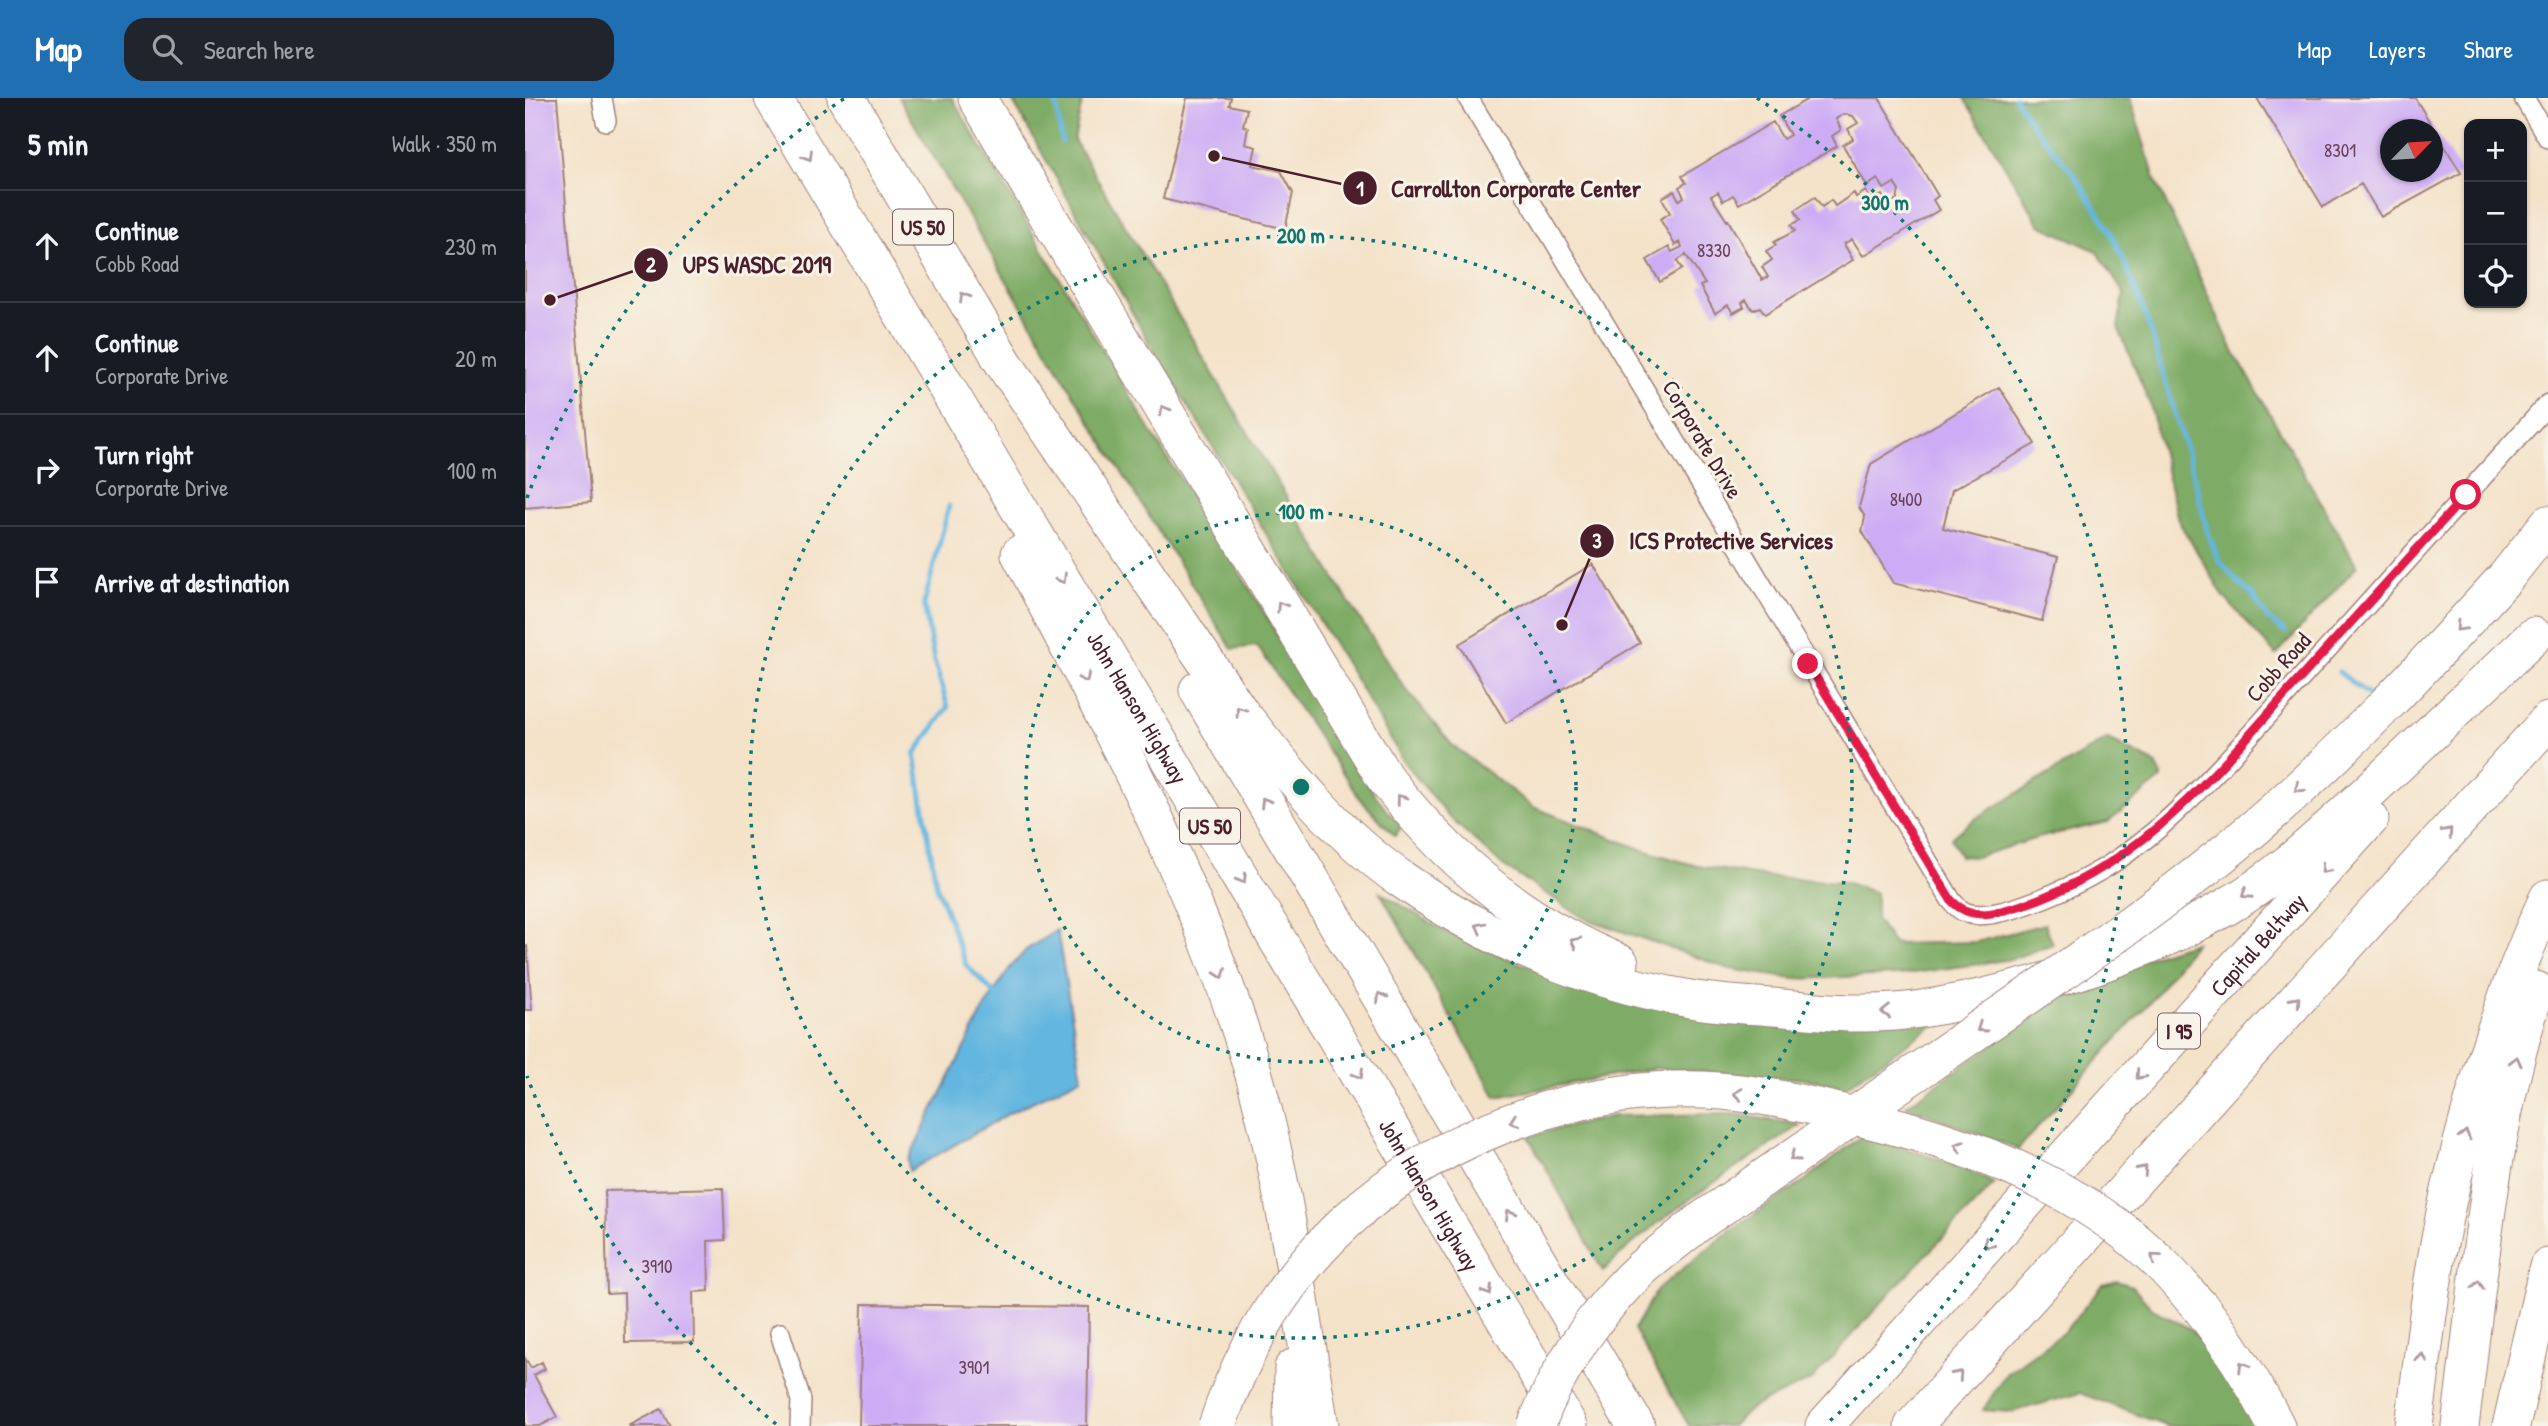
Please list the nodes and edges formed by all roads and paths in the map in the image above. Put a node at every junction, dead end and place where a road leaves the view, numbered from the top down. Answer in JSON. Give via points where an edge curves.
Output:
{"nodes":[{"id":1,"x":602,"y":98,"type":"edge"},
{"id":2,"x":773,"y":98,"type":"edge"},
{"id":3,"x":846,"y":98,"type":"edge"},
{"id":4,"x":977,"y":98,"type":"edge"},
{"id":5,"x":1468,"y":98,"type":"edge"},
{"id":6,"x":2523,"y":98,"type":"edge"},
{"id":7,"x":606,"y":121,"type":"dead end"},
{"id":8,"x":2548,"y":138,"type":"edge"},
{"id":9,"x":850,"y":226,"type":"junction"},
{"id":10,"x":999,"y":356,"type":"junction"},
{"id":11,"x":2548,"y":404,"type":"edge"},
{"id":12,"x":2548,"y":524,"type":"edge"},
{"id":13,"x":2548,"y":533,"type":"edge"},
{"id":14,"x":2506,"y":577,"type":"junction"},
{"id":15,"x":2541,"y":628,"type":"edge"},
{"id":16,"x":2548,"y":721,"type":"edge"},
{"id":17,"x":2548,"y":898,"type":"edge"},
{"id":18,"x":2004,"y":911,"type":"joint"},
{"id":19,"x":2548,"y":955,"type":"edge"},
{"id":20,"x":1779,"y":1008,"type":"junction"},
{"id":21,"x":1279,"y":1179,"type":"junction"},
{"id":22,"x":2548,"y":1267,"type":"edge"},
{"id":23,"x":780,"y":1333,"type":"dead end"},
{"id":24,"x":800,"y":1426,"type":"edge"},
{"id":25,"x":1217,"y":1426,"type":"edge"},
{"id":26,"x":1292,"y":1426,"type":"edge"},
{"id":27,"x":1320,"y":1426,"type":"edge"},
{"id":28,"x":1537,"y":1426,"type":"edge"},
{"id":29,"x":1569,"y":1426,"type":"edge"},
{"id":30,"x":1636,"y":1426,"type":"edge"},
{"id":31,"x":1824,"y":1426,"type":"edge"},
{"id":32,"x":1913,"y":1426,"type":"edge"},
{"id":33,"x":2276,"y":1426,"type":"edge"},
{"id":34,"x":2414,"y":1426,"type":"edge"},
{"id":35,"x":2460,"y":1426,"type":"edge"},
{"id":36,"x":2511,"y":1426,"type":"edge"}],
"edges":[{"from":1,"to":7,"type":"street"},
{"from":2,"to":9,"type":"highway","name":"John Hanson Highway","number":"US 50","one_way":true},
{"from":10,"to":3,"type":"highway","number":"US 50","one_way":true},
{"from":20,"to":4,"type":"highway","one_way":true,"via":[[1648,974],[1559,934],[1481,879],[1412,814],[1361,741]]},
{"from":5,"to":18,"type":"street","name":"Corporate Drive","via":[[1951,900],[1967,913]]},
{"from":6,"to":8,"type":"street"},
{"from":9,"to":21,"type":"highway","one_way":true,"via":[[1175,858],[1247,1050]]},
{"from":9,"to":29,"type":"highway","name":"John Hanson Highway","number":"US 50","one_way":true},
{"from":20,"to":10,"type":"highway","one_way":true,"via":[[1637,989],[1544,958],[1401,880],[1289,773],[1240,712]]},
{"from":30,"to":10,"type":"highway","number":"US 50","one_way":true},
{"from":11,"to":18,"type":"street","name":"Cobb Road","via":[[2187,801],[2102,870]]},
{"from":12,"to":14,"type":"highway"},
{"from":13,"to":14,"type":"highway"},
{"from":14,"to":28,"type":"highway","one_way":true,"bridge":true,"via":[[2371,720],[2238,841],[2088,955],[1698,1223],[1642,1269],[1603,1310],[1573,1352]]},
{"from":15,"to":20,"type":"highway","one_way":true,"via":[[2307,849],[2226,907],[2174,933],[2125,956],[2035,985],[1953,1004],[1895,1012]]},
{"from":15,"to":31,"type":"highway","name":"Capital Beltway","number":"I 95","one_way":true},
{"from":32,"to":16,"type":"highway","one_way":true},
{"from":34,"to":17,"type":"highway","one_way":true,"via":[[2450,1191],[2502,1016]]},
{"from":35,"to":19,"type":"highway","one_way":true,"via":[[2504,1110]]},
{"from":21,"to":26,"type":"highway","via":[[1294,1374]]},
{"from":21,"to":27,"type":"highway"},
{"from":22,"to":36,"type":"highway"},
{"from":23,"to":24,"type":"street","via":[[801,1400]]},
{"from":33,"to":25,"type":"highway","one_way":true,"bridge":true,"via":[[2238,1357],[2164,1266],[2074,1199],[2016,1168],[1910,1129],[1771,1098],[1704,1090],[1632,1092],[1579,1101],[1486,1130],[1404,1174],[1335,1230],[1304,1265],[1249,1348]]}]}
